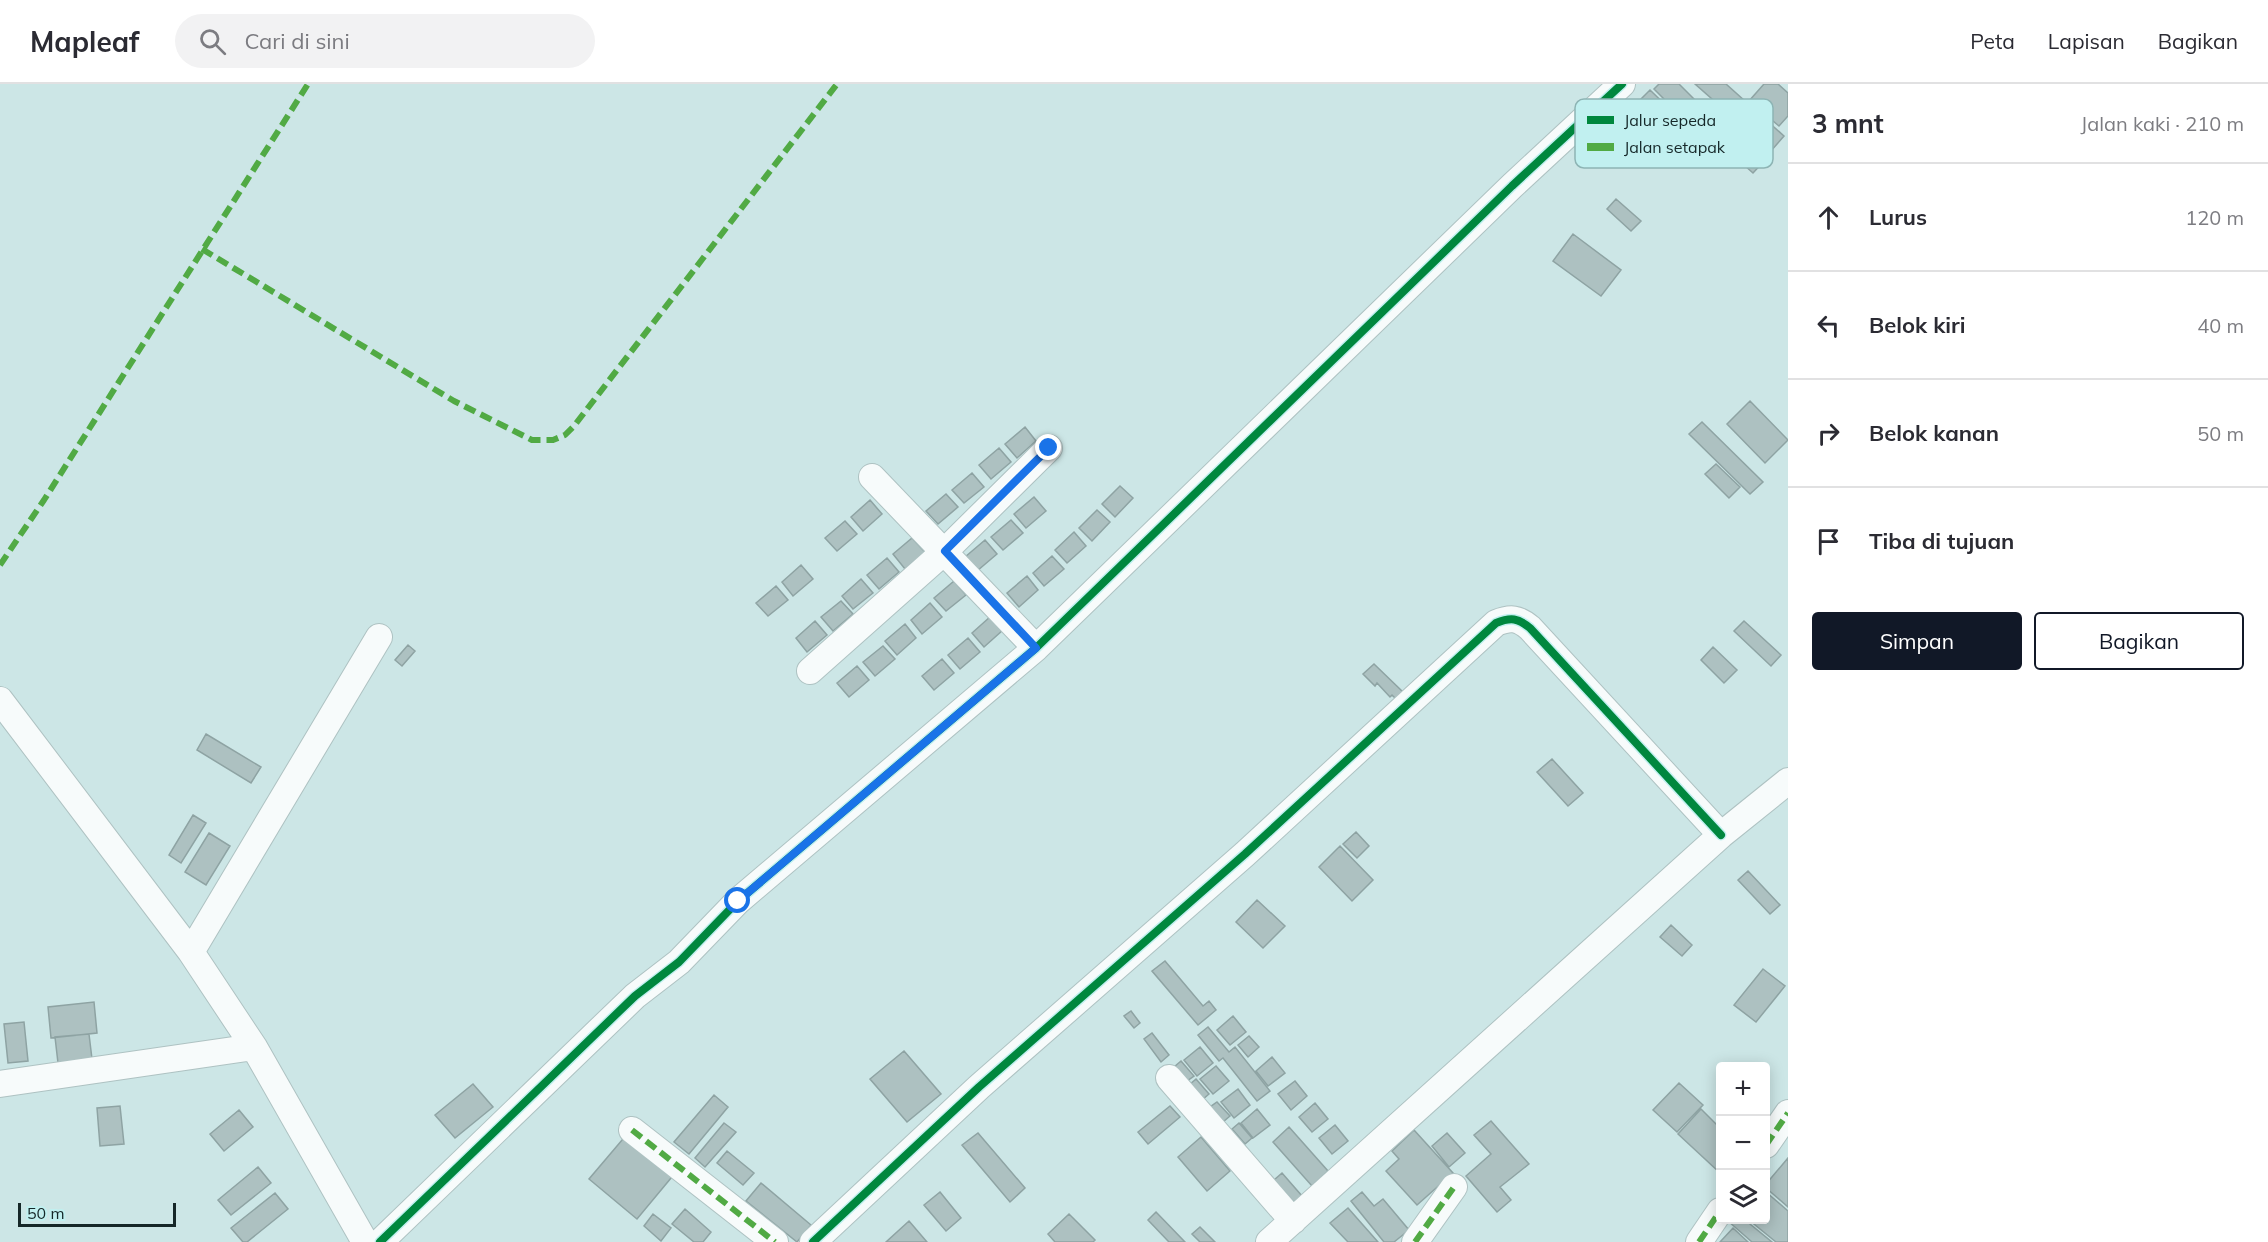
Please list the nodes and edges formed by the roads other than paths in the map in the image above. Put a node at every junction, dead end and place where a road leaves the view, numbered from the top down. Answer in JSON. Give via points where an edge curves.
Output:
{"nodes":[{"id":1,"x":1622,"y":84,"type":"edge"},
{"id":2,"x":1606,"y":99,"type":"edge"},
{"id":3,"x":1575,"y":128,"type":"edge"},
{"id":4,"x":1049,"y":448,"type":"dead end"},
{"id":5,"x":872,"y":477,"type":"dead end"},
{"id":6,"x":945,"y":551,"type":"junction"},
{"id":7,"x":379,"y":637,"type":"dead end"},
{"id":8,"x":1036,"y":648,"type":"junction"},
{"id":9,"x":810,"y":671,"type":"dead end"},
{"id":10,"x":0,"y":700,"type":"edge"},
{"id":11,"x":1788,"y":781,"type":"edge"},
{"id":12,"x":1721,"y":835,"type":"junction"},
{"id":13,"x":191,"y":952,"type":"junction"},
{"id":14,"x":254,"y":1047,"type":"junction"},
{"id":15,"x":1169,"y":1078,"type":"dead end"},
{"id":16,"x":0,"y":1084,"type":"edge"},
{"id":17,"x":1788,"y":1113,"type":"edge"},
{"id":18,"x":632,"y":1130,"type":"dead end"},
{"id":19,"x":1770,"y":1139,"type":"edge"},
{"id":20,"x":1454,"y":1187,"type":"dead end"},
{"id":21,"x":1716,"y":1217,"type":"edge"},
{"id":22,"x":1293,"y":1221,"type":"junction"},
{"id":23,"x":364,"y":1242,"type":"edge"},
{"id":24,"x":380,"y":1242,"type":"edge"},
{"id":25,"x":775,"y":1242,"type":"edge"},
{"id":26,"x":813,"y":1242,"type":"edge"},
{"id":27,"x":1269,"y":1242,"type":"edge"},
{"id":28,"x":1415,"y":1242,"type":"edge"},
{"id":29,"x":1700,"y":1242,"type":"edge"}],
"edges":[{"from":1,"to":2,"type":"street"},
{"from":3,"to":8,"type":"street"},
{"from":4,"to":6,"type":"street"},
{"from":5,"to":6,"type":"street"},
{"from":6,"to":8,"type":"street"},
{"from":6,"to":9,"type":"street"},
{"from":7,"to":13,"type":"street"},
{"from":8,"to":24,"type":"street","via":[[738,901],[680,962],[635,996]]},
{"from":10,"to":13,"type":"street"},
{"from":11,"to":12,"type":"street"},
{"from":12,"to":22,"type":"street"},
{"from":12,"to":26,"type":"street","via":[[1530,627],[1509,617],[1496,623],[1245,855],[979,1087]]},
{"from":13,"to":14,"type":"street"},
{"from":14,"to":16,"type":"street"},
{"from":14,"to":23,"type":"street"},
{"from":15,"to":22,"type":"street"},
{"from":17,"to":19,"type":"street"},
{"from":18,"to":25,"type":"street"},
{"from":20,"to":28,"type":"street"},
{"from":21,"to":29,"type":"street"},
{"from":22,"to":27,"type":"street"}]}
